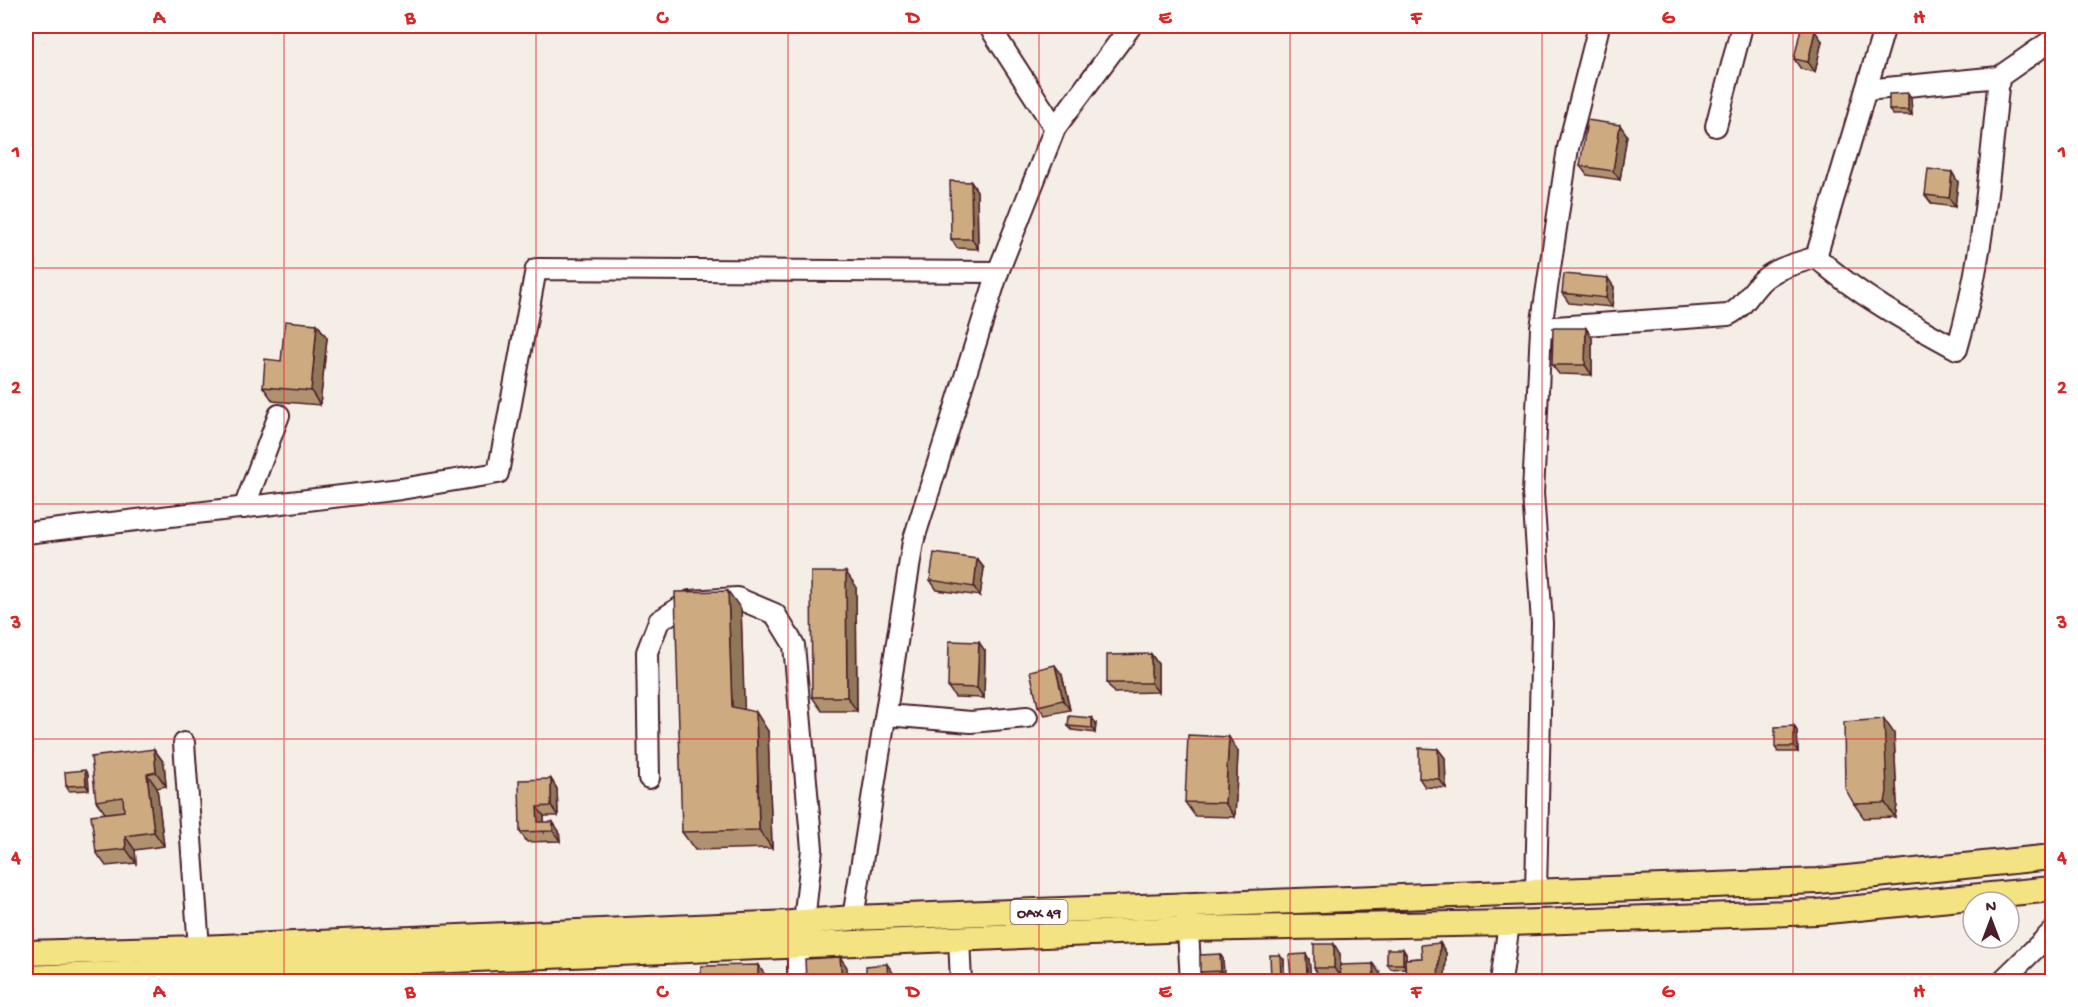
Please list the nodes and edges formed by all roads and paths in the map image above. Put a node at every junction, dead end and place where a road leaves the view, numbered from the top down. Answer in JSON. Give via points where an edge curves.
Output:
{"nodes":[{"id":1,"x":988,"y":26,"type":"edge"},
{"id":2,"x":1131,"y":26,"type":"edge"},
{"id":3,"x":1599,"y":26,"type":"edge"},
{"id":4,"x":1742,"y":26,"type":"edge"},
{"id":5,"x":1885,"y":26,"type":"edge"},
{"id":6,"x":2052,"y":40,"type":"edge"},
{"id":7,"x":1999,"y":77,"type":"junction"},
{"id":8,"x":1866,"y":90,"type":"junction"},
{"id":9,"x":1716,"y":126,"type":"dead end"},
{"id":10,"x":1055,"y":128,"type":"junction"},
{"id":11,"x":1816,"y":257,"type":"junction"},
{"id":12,"x":998,"y":272,"type":"junction"},
{"id":13,"x":1541,"y":328,"type":"junction"},
{"id":14,"x":279,"y":415,"type":"dead end"},
{"id":15,"x":244,"y":508,"type":"junction"},
{"id":16,"x":26,"y":533,"type":"edge"},
{"id":17,"x":886,"y":715,"type":"junction"},
{"id":18,"x":1027,"y":717,"type":"dead end"},
{"id":19,"x":184,"y":743,"type":"dead end"},
{"id":20,"x":649,"y":778,"type":"dead end"},
{"id":21,"x":2052,"y":857,"type":"edge"},
{"id":22,"x":1818,"y":881,"type":"junction"},
{"id":23,"x":1702,"y":885,"type":"junction"},
{"id":24,"x":2052,"y":888,"type":"edge"},
{"id":25,"x":1536,"y":891,"type":"junction"},
{"id":26,"x":1817,"y":912,"type":"junction"},
{"id":27,"x":1702,"y":916,"type":"junction"},
{"id":28,"x":1187,"y":917,"type":"junction"},
{"id":29,"x":853,"y":918,"type":"junction"},
{"id":30,"x":804,"y":922,"type":"junction"},
{"id":31,"x":1509,"y":923,"type":"junction"},
{"id":32,"x":2052,"y":932,"type":"edge"},
{"id":33,"x":959,"y":938,"type":"junction"},
{"id":34,"x":798,"y":945,"type":"junction"},
{"id":35,"x":199,"y":948,"type":"junction"},
{"id":36,"x":26,"y":952,"type":"edge"},
{"id":37,"x":26,"y":978,"type":"edge"},
{"id":38,"x":798,"y":981,"type":"edge"},
{"id":39,"x":961,"y":981,"type":"edge"},
{"id":40,"x":1191,"y":981,"type":"edge"},
{"id":41,"x":1501,"y":981,"type":"edge"},
{"id":42,"x":2001,"y":981,"type":"edge"}],
"edges":[{"from":1,"to":10,"type":"street"},
{"from":2,"to":10,"type":"street"},
{"from":3,"to":13,"type":"street","via":[[1568,148]]},
{"from":4,"to":9,"type":"street"},
{"from":5,"to":8,"type":"street"},
{"from":6,"to":7,"type":"street"},
{"from":7,"to":8,"type":"street"},
{"from":7,"to":11,"type":"street","via":[[1984,222],[1957,350],[1872,301]]},
{"from":8,"to":11,"type":"street"},
{"from":10,"to":12,"type":"street"},
{"from":11,"to":13,"type":"street","via":[[1775,271],[1739,310],[1728,315]]},
{"from":12,"to":15,"type":"street","via":[[536,269],[498,473]]},
{"from":12,"to":17,"type":"street","via":[[913,543]]},
{"from":13,"to":25,"type":"street","via":[[1533,494],[1542,622]]},
{"from":14,"to":15,"type":"street"},
{"from":15,"to":16,"type":"street"},
{"from":17,"to":18,"type":"street","via":[[971,722]]},
{"from":17,"to":29,"type":"street"},
{"from":19,"to":35,"type":"street"},
{"from":20,"to":30,"type":"street","via":[[647,652],[659,621],[690,601],[737,598],[775,614],[794,645],[812,849]]},
{"from":21,"to":22,"type":"main road","number":"OAX 49"},
{"from":22,"to":23,"type":"main road","number":"OAX 49"},
{"from":22,"to":26,"type":"main road"},
{"from":23,"to":25,"type":"main road","number":"OAX 49"},
{"from":23,"to":27,"type":"main road"},
{"from":24,"to":26,"type":"main road","number":"OAX 49"},
{"from":25,"to":28,"type":"main road","number":"OAX 49"},
{"from":26,"to":27,"type":"main road","number":"OAX 49"},
{"from":27,"to":31,"type":"main road","number":"OAX 49"},
{"from":28,"to":29,"type":"main road","number":"OAX 49"},
{"from":28,"to":31,"type":"main road","number":"OAX 49"},
{"from":28,"to":33,"type":"main road","number":"OAX 49"},
{"from":28,"to":40,"type":"street"},
{"from":29,"to":30,"type":"main road","number":"OAX 49"},
{"from":30,"to":34,"type":"street"},
{"from":30,"to":35,"type":"main road","number":"OAX 49"},
{"from":31,"to":41,"type":"street"},
{"from":32,"to":42,"type":"street"},
{"from":33,"to":34,"type":"main road","number":"OAX 49"},
{"from":33,"to":39,"type":"street"},
{"from":34,"to":37,"type":"main road","number":"OAX 49"},
{"from":34,"to":38,"type":"street"},
{"from":35,"to":36,"type":"main road","number":"OAX 49"}]}
